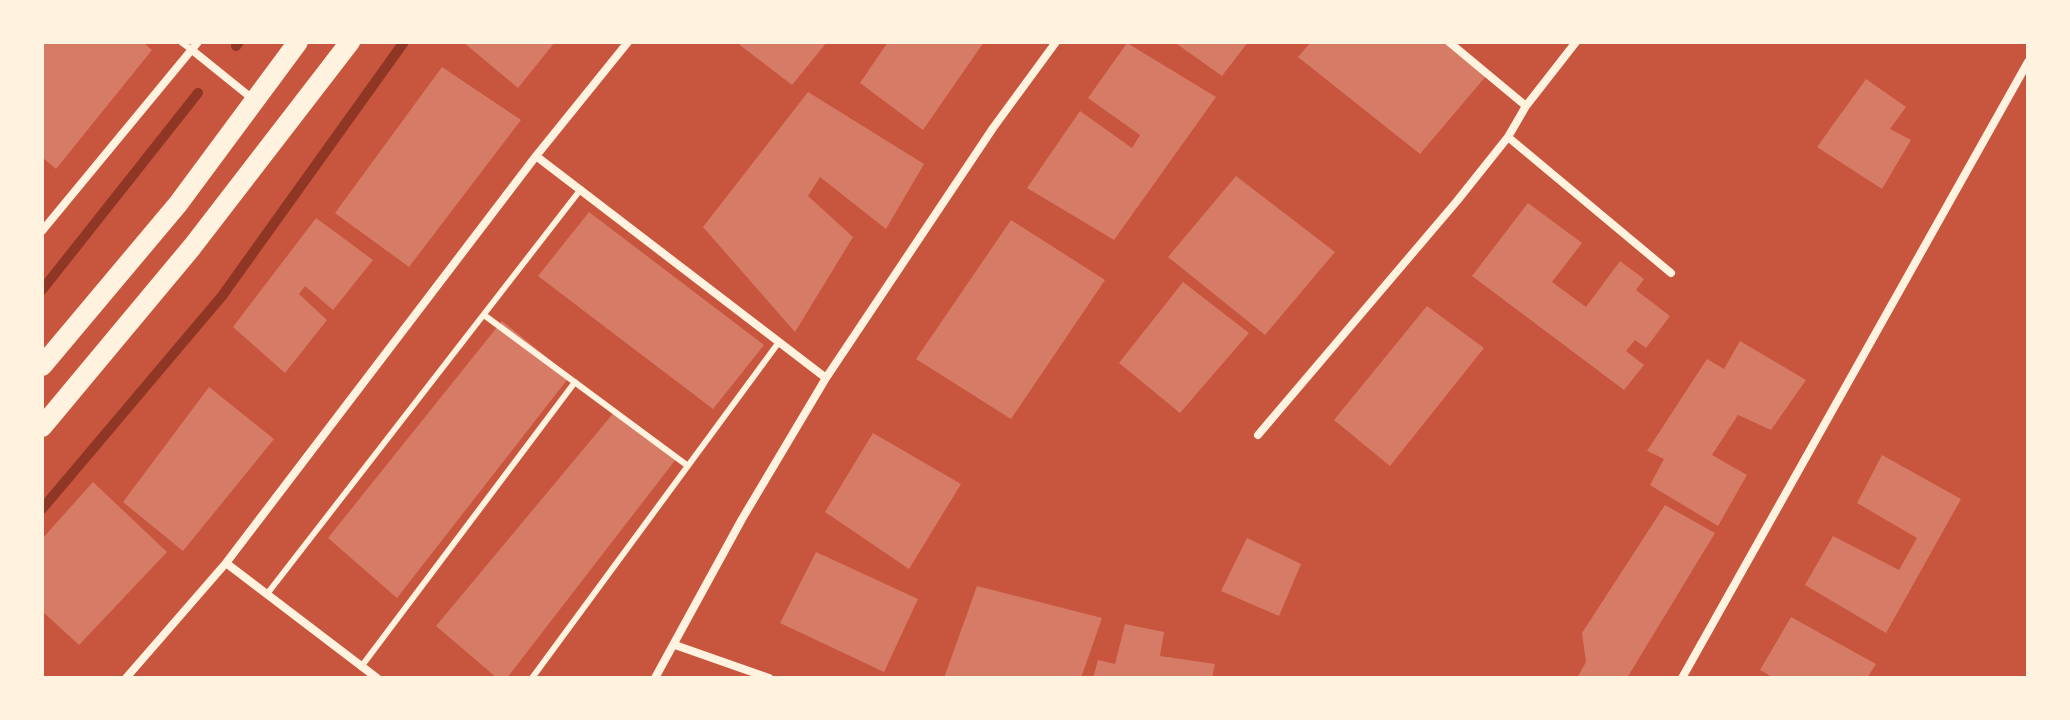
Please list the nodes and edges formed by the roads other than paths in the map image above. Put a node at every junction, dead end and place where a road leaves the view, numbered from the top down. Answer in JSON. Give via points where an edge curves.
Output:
{"nodes":[{"id":1,"x":181,"y":42,"type":"edge"},
{"id":2,"x":198,"y":42,"type":"edge"},
{"id":3,"x":298,"y":42,"type":"edge"},
{"id":4,"x":350,"y":42,"type":"edge"},
{"id":5,"x":628,"y":42,"type":"edge"},
{"id":6,"x":1056,"y":42,"type":"edge"},
{"id":7,"x":1449,"y":42,"type":"edge"},
{"id":8,"x":1576,"y":42,"type":"edge"},
{"id":9,"x":192,"y":50,"type":"junction"},
{"id":10,"x":2028,"y":62,"type":"edge"},
{"id":11,"x":255,"y":100,"type":"junction"},
{"id":12,"x":1526,"y":106,"type":"junction"},
{"id":13,"x":1508,"y":137,"type":"junction"},
{"id":14,"x":536,"y":156,"type":"junction"},
{"id":15,"x":581,"y":189,"type":"junction"},
{"id":16,"x":42,"y":231,"type":"edge"},
{"id":17,"x":1671,"y":273,"type":"dead end"},
{"id":18,"x":484,"y":315,"type":"junction"},
{"id":19,"x":779,"y":342,"type":"junction"},
{"id":20,"x":42,"y":366,"type":"edge"},
{"id":21,"x":826,"y":378,"type":"junction"},
{"id":22,"x":575,"y":382,"type":"junction"},
{"id":23,"x":42,"y":427,"type":"edge"},
{"id":24,"x":1258,"y":435,"type":"dead end"},
{"id":25,"x":688,"y":466,"type":"junction"},
{"id":26,"x":226,"y":563,"type":"junction"},
{"id":27,"x":267,"y":594,"type":"junction"},
{"id":28,"x":675,"y":645,"type":"junction"},
{"id":29,"x":361,"y":667,"type":"junction"},
{"id":30,"x":126,"y":678,"type":"edge"},
{"id":31,"x":377,"y":678,"type":"edge"},
{"id":32,"x":532,"y":678,"type":"edge"},
{"id":33,"x":655,"y":678,"type":"edge"},
{"id":34,"x":769,"y":678,"type":"edge"},
{"id":35,"x":1682,"y":678,"type":"edge"}],
"edges":[{"from":1,"to":9,"type":"lane"},
{"from":2,"to":9,"type":"street"},
{"from":3,"to":11,"type":"main road"},
{"from":4,"to":23,"type":"main road","via":[[192,247]]},
{"from":5,"to":14,"type":"street"},
{"from":6,"to":21,"type":"street"},
{"from":7,"to":12,"type":"street"},
{"from":8,"to":12,"type":"street"},
{"from":9,"to":11,"type":"street"},
{"from":9,"to":16,"type":"street"},
{"from":10,"to":35,"type":"street"},
{"from":11,"to":20,"type":"main road","via":[[178,204]]},
{"from":12,"to":13,"type":"street"},
{"from":13,"to":17,"type":"street"},
{"from":13,"to":24,"type":"street"},
{"from":14,"to":15,"type":"street"},
{"from":14,"to":26,"type":"street"},
{"from":15,"to":18,"type":"lane"},
{"from":15,"to":19,"type":"street"},
{"from":18,"to":22,"type":"lane"},
{"from":18,"to":27,"type":"lane"},
{"from":19,"to":21,"type":"street"},
{"from":19,"to":25,"type":"lane"},
{"from":21,"to":28,"type":"street"},
{"from":22,"to":25,"type":"lane"},
{"from":22,"to":29,"type":"lane"},
{"from":25,"to":32,"type":"lane"},
{"from":26,"to":27,"type":"street"},
{"from":26,"to":30,"type":"street"},
{"from":27,"to":29,"type":"street"},
{"from":28,"to":33,"type":"street"},
{"from":28,"to":34,"type":"street"},
{"from":29,"to":31,"type":"street"}]}
